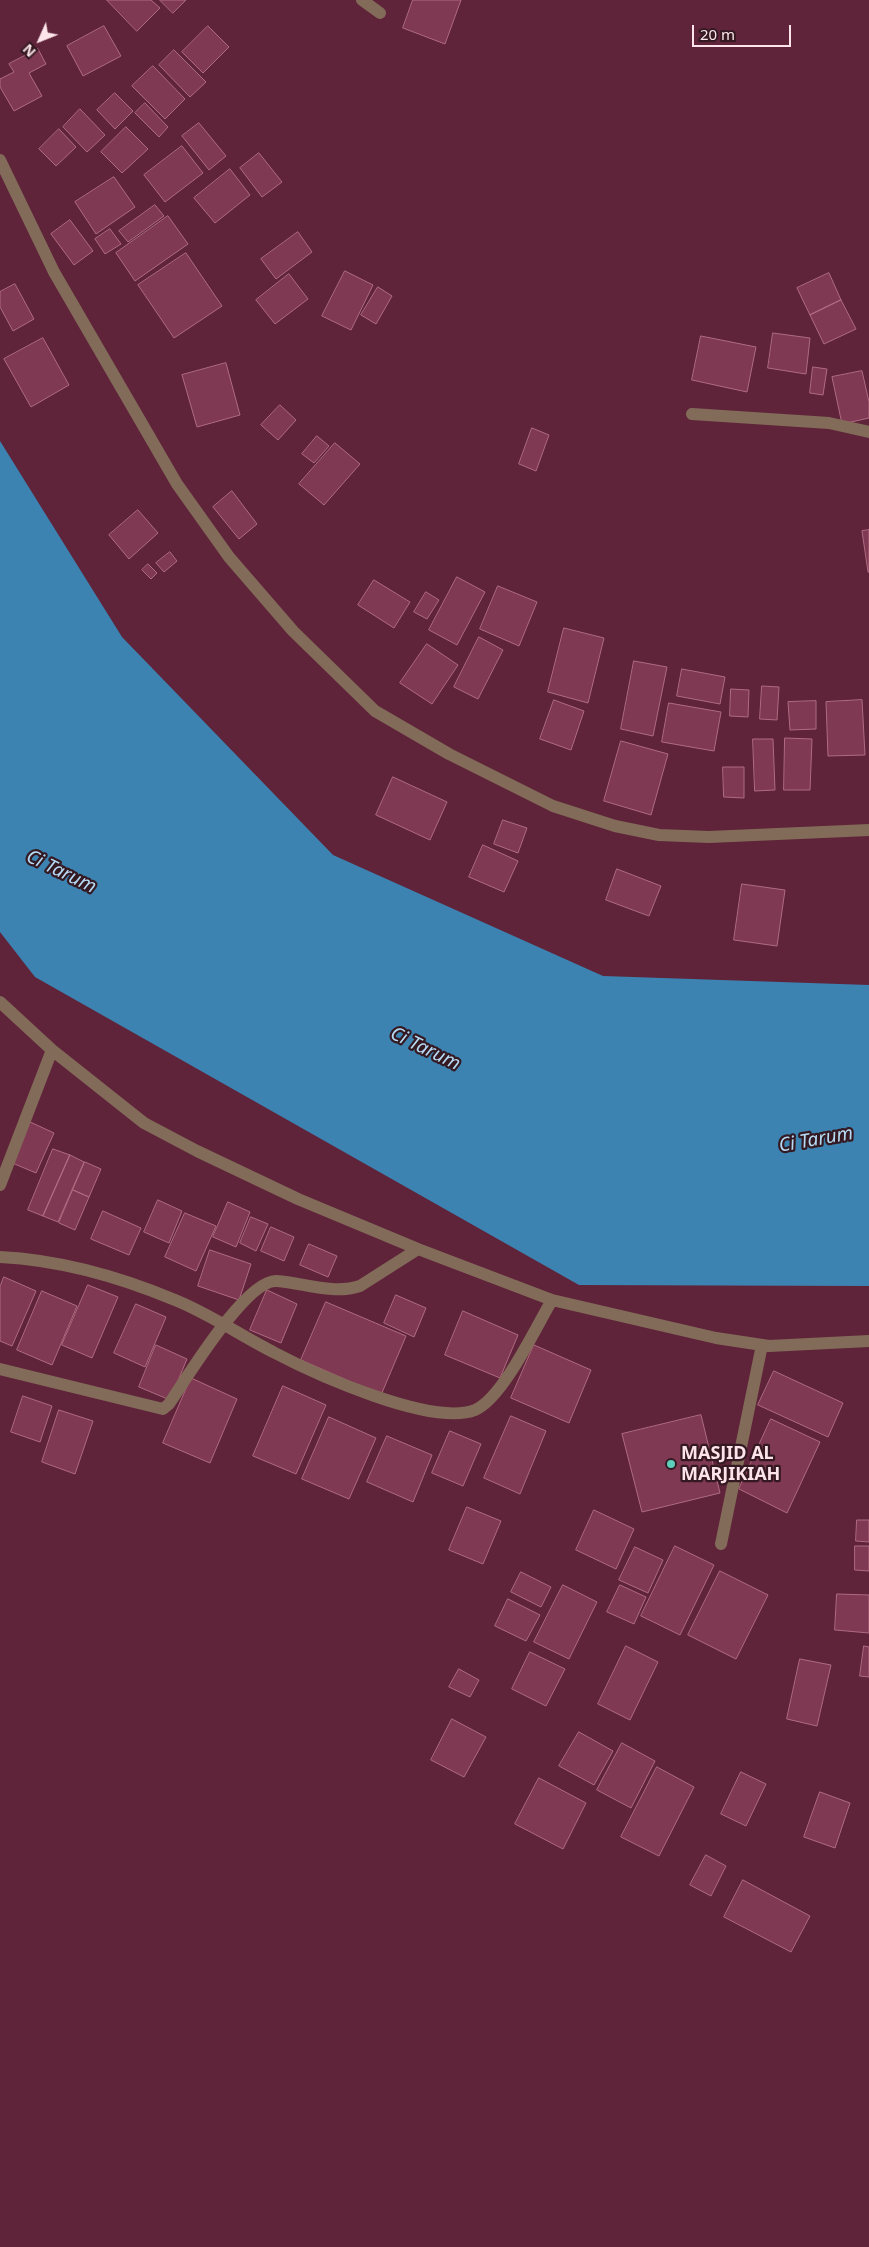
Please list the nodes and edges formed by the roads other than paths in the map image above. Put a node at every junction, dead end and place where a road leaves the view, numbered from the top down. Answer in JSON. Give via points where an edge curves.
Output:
{"nodes":[{"id":1,"x":362,"y":0,"type":"edge"},
{"id":2,"x":380,"y":13,"type":"dead end"},
{"id":3,"x":0,"y":160,"type":"edge"},
{"id":4,"x":692,"y":414,"type":"dead end"},
{"id":5,"x":869,"y":432,"type":"edge"},
{"id":6,"x":869,"y":830,"type":"edge"},
{"id":7,"x":0,"y":1002,"type":"edge"},
{"id":8,"x":52,"y":1050,"type":"junction"},
{"id":9,"x":0,"y":1186,"type":"edge"},
{"id":10,"x":418,"y":1249,"type":"junction"},
{"id":11,"x":0,"y":1257,"type":"edge"},
{"id":12,"x":552,"y":1300,"type":"junction"},
{"id":13,"x":224,"y":1324,"type":"junction"},
{"id":14,"x":869,"y":1341,"type":"edge"},
{"id":15,"x":762,"y":1345,"type":"junction"},
{"id":16,"x":0,"y":1369,"type":"edge"},
{"id":17,"x":721,"y":1544,"type":"dead end"}],
"edges":[{"from":1,"to":2,"type":"street"},
{"from":3,"to":6,"type":"street","via":[[54,272],[176,484],[229,557],[292,632],[375,712],[449,754],[553,806],[615,826],[659,835],[709,837]]},
{"from":4,"to":5,"type":"street","via":[[828,423]]},
{"from":7,"to":8,"type":"street"},
{"from":8,"to":9,"type":"street"},
{"from":8,"to":10,"type":"street","via":[[144,1123],[197,1152]]},
{"from":10,"to":12,"type":"street"},
{"from":10,"to":13,"type":"street","via":[[352,1289],[269,1281],[261,1285]]},
{"from":11,"to":13,"type":"street","via":[[60,1265],[132,1283],[201,1311]]},
{"from":12,"to":13,"type":"street","via":[[514,1365],[486,1403],[474,1410],[439,1413],[380,1398],[275,1353]]},
{"from":12,"to":15,"type":"street","via":[[716,1338]]},
{"from":13,"to":16,"type":"street","via":[[170,1404],[163,1409]]},
{"from":14,"to":15,"type":"street"},
{"from":15,"to":17,"type":"street"}]}
